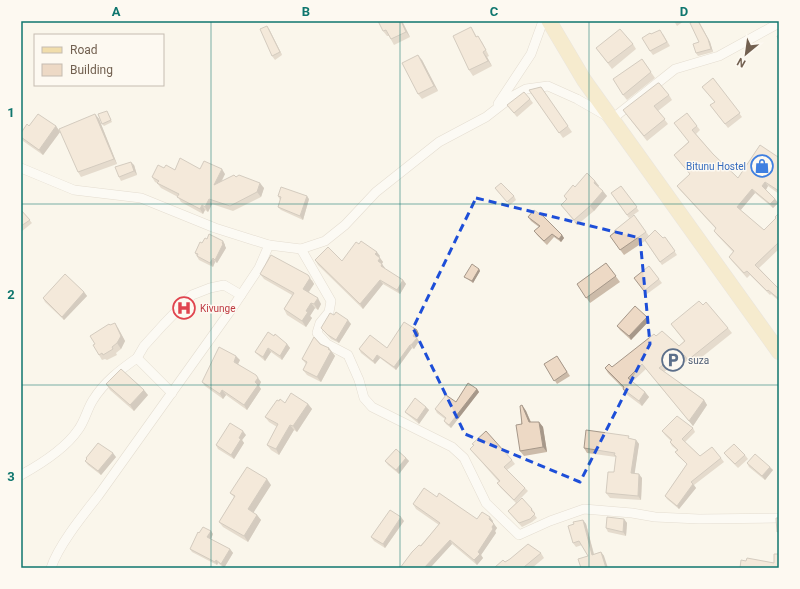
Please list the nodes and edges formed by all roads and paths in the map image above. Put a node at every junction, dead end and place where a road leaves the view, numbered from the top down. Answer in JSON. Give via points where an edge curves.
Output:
{"nodes":[{"id":1,"x":543,"y":21,"type":"edge"},
{"id":2,"x":549,"y":21,"type":"edge"},
{"id":3,"x":779,"y":23,"type":"edge"},
{"id":4,"x":486,"y":117,"type":"junction"},
{"id":5,"x":612,"y":119,"type":"junction"},
{"id":6,"x":21,"y":168,"type":"edge"},
{"id":7,"x":269,"y":245,"type":"junction"},
{"id":8,"x":301,"y":249,"type":"junction"},
{"id":9,"x":241,"y":295,"type":"junction"},
{"id":10,"x":779,"y":352,"type":"edge"},
{"id":11,"x":137,"y":358,"type":"junction"},
{"id":12,"x":172,"y":392,"type":"junction"},
{"id":13,"x":21,"y":475,"type":"edge"},
{"id":14,"x":779,"y":518,"type":"edge"},
{"id":15,"x":51,"y":568,"type":"edge"}],
"edges":[{"from":1,"to":4,"type":"street","via":[[531,54],[500,102]]},
{"from":2,"to":5,"type":"main road","via":[[584,80]]},
{"from":3,"to":5,"type":"street","via":[[719,56],[675,69]]},
{"from":4,"to":5,"type":"street","via":[[512,96],[526,89],[548,86]]},
{"from":4,"to":8,"type":"street","via":[[439,142],[376,192],[346,225],[325,241]]},
{"from":5,"to":10,"type":"main road"},
{"from":6,"to":7,"type":"street","via":[[74,190],[141,198],[215,228]]},
{"from":7,"to":8,"type":"street"},
{"from":7,"to":9,"type":"street","via":[[259,268]]},
{"from":8,"to":14,"type":"street","via":[[331,301],[329,312],[320,323],[317,333],[327,344],[348,355],[364,398],[372,407],[452,447],[464,458],[486,503],[520,535],[584,509],[632,513],[655,518]]},
{"from":9,"to":11,"type":"street","via":[[224,285],[192,295],[144,346]]},
{"from":9,"to":12,"type":"street"},
{"from":11,"to":12,"type":"street"},
{"from":11,"to":13,"type":"street","via":[[106,382],[92,400],[79,429],[68,442]]},
{"from":12,"to":15,"type":"street","via":[[82,516],[54,559]]}]}
